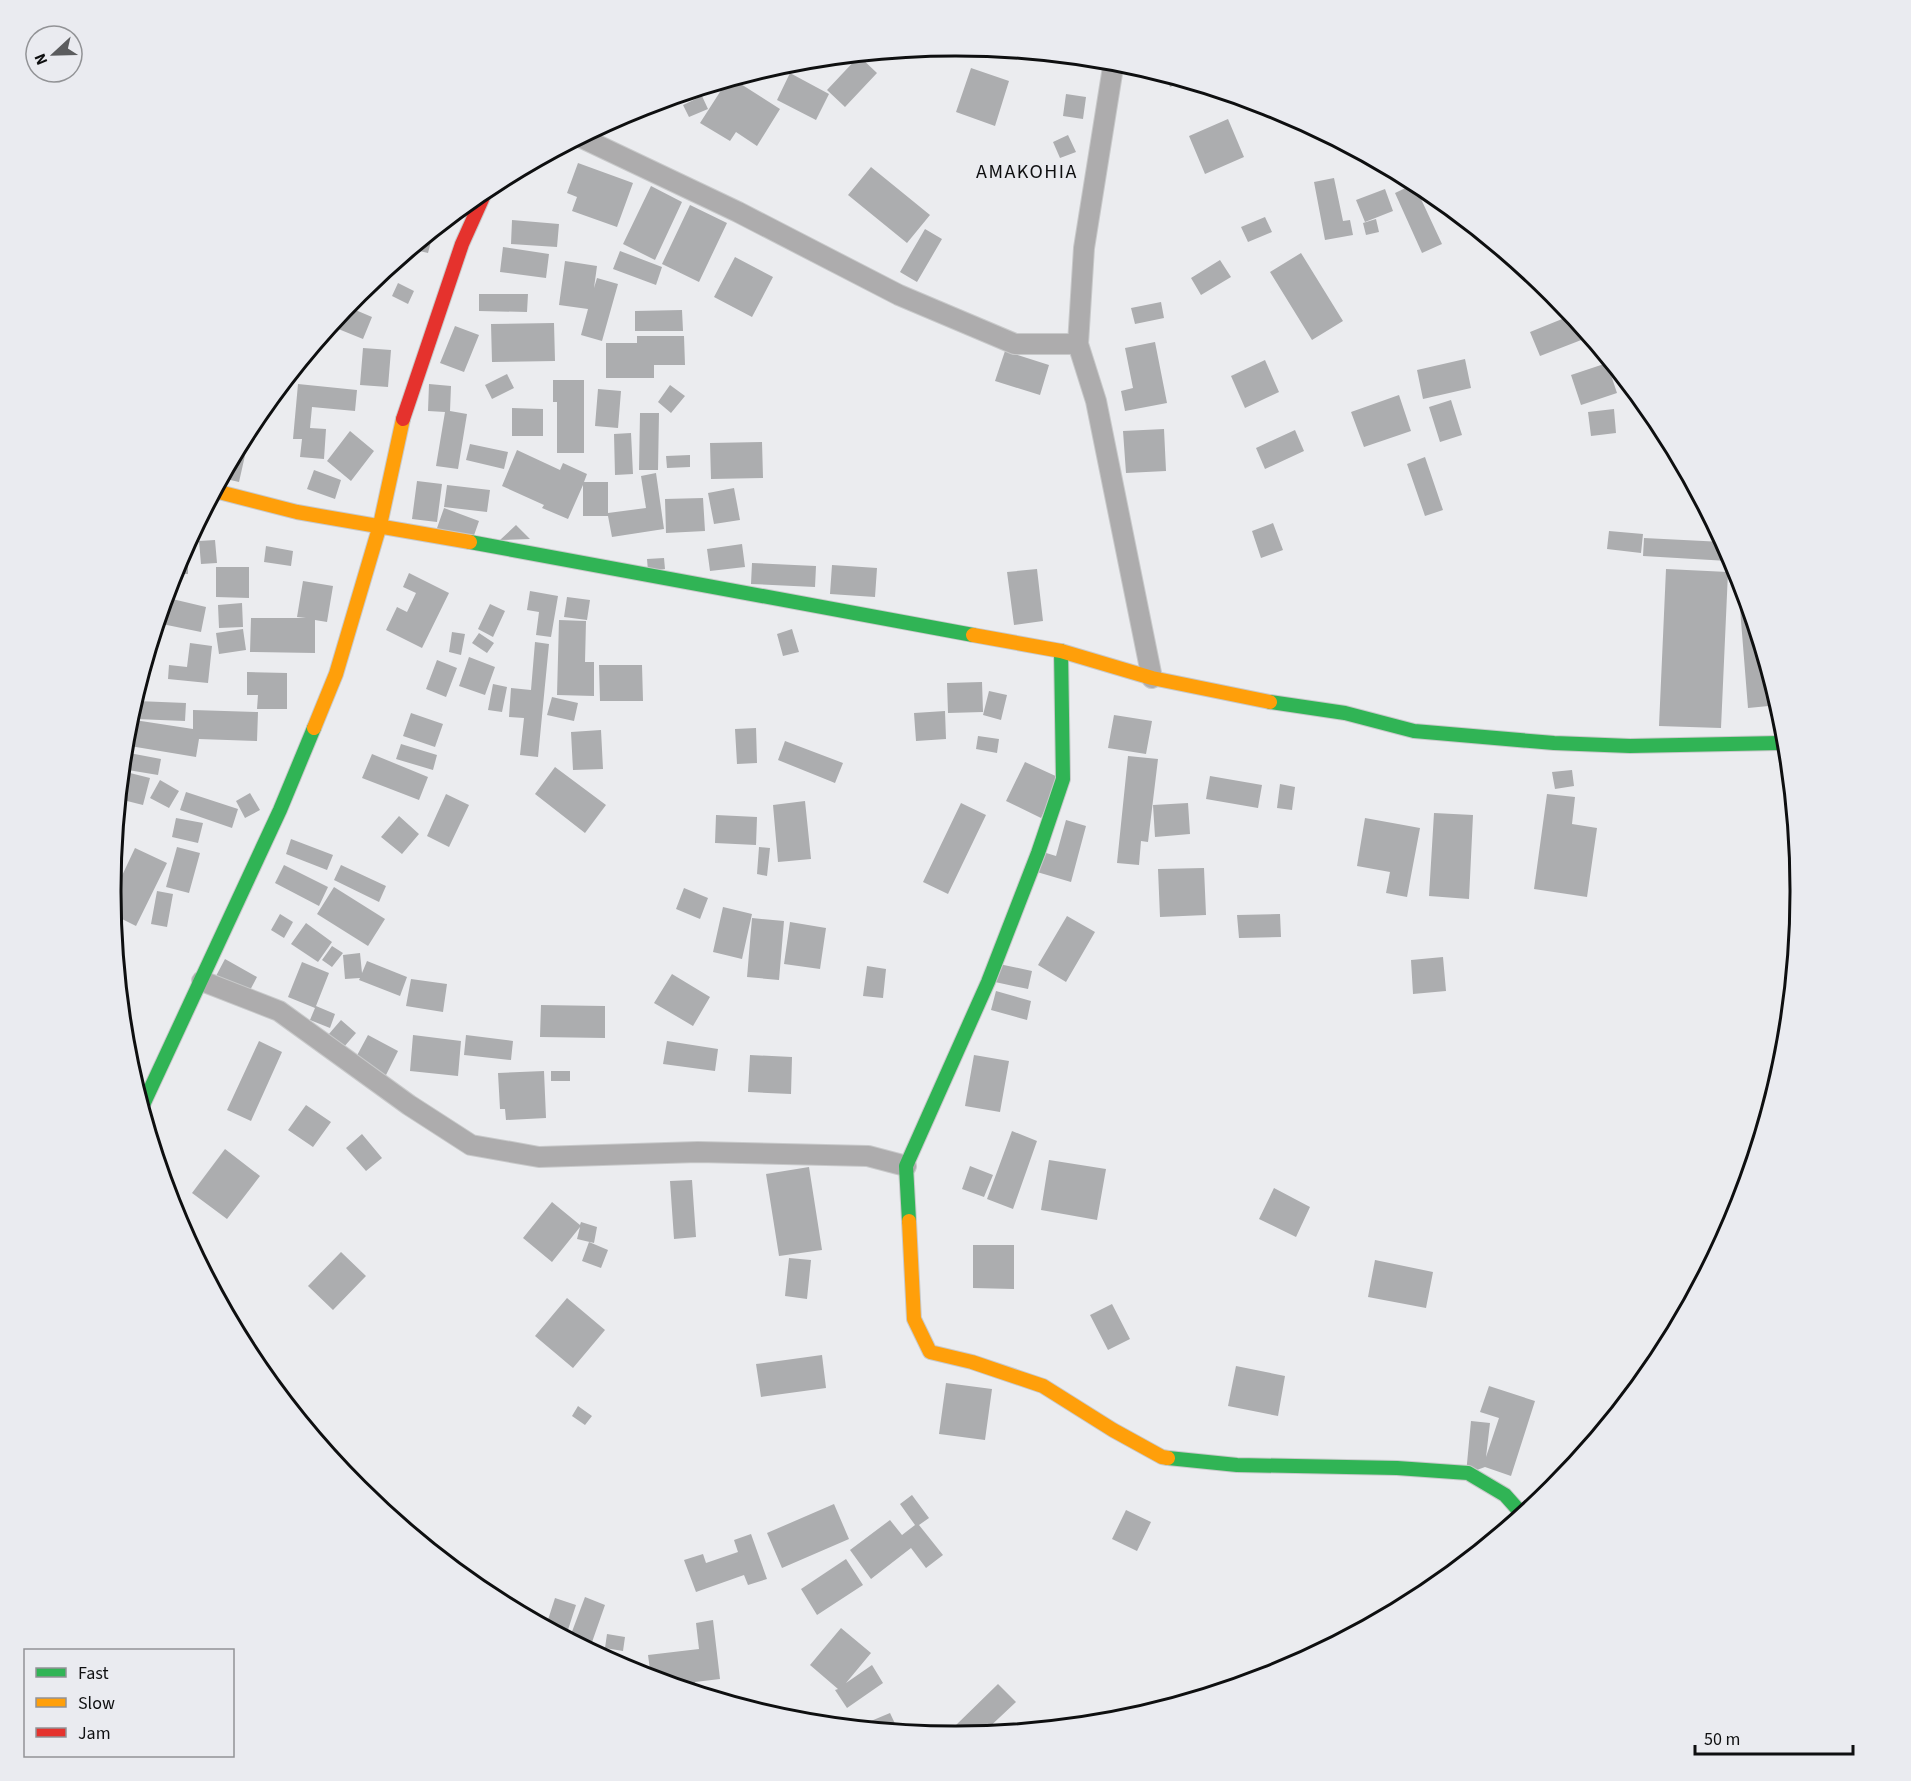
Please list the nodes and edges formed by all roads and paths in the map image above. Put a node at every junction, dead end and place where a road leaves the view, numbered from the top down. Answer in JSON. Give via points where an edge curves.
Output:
{"nodes":[{"id":1,"x":1112,"y":71,"type":"edge"},
{"id":2,"x":588,"y":141,"type":"edge"},
{"id":3,"x":480,"y":205,"type":"edge"},
{"id":4,"x":1078,"y":344,"type":"junction"},
{"id":5,"x":222,"y":493,"type":"edge"},
{"id":6,"x":380,"y":525,"type":"junction"},
{"id":7,"x":1061,"y":651,"type":"junction"},
{"id":8,"x":1152,"y":678,"type":"junction"},
{"id":9,"x":1777,"y":743,"type":"edge"},
{"id":10,"x":202,"y":981,"type":"junction"},
{"id":11,"x":147,"y":1097,"type":"edge"},
{"id":12,"x":906,"y":1166,"type":"junction"},
{"id":13,"x":1517,"y":1508,"type":"edge"}],
"edges":[{"from":1,"to":4,"type":"street","via":[[1084,248]]},
{"from":2,"to":4,"type":"street","via":[[899,295],[1015,344]]},
{"from":3,"to":6,"type":"street","via":[[462,244],[405,411]]},
{"from":4,"to":8,"type":"street","via":[[1096,401]]},
{"from":5,"to":6,"type":"street","via":[[297,512]]},
{"from":6,"to":7,"type":"street"},
{"from":6,"to":10,"type":"street","via":[[336,674],[280,810]]},
{"from":7,"to":8,"type":"street"},
{"from":7,"to":12,"type":"street","via":[[1063,779],[988,982]]},
{"from":8,"to":9,"type":"street","via":[[1289,706],[1345,713],[1413,731],[1630,746]]},
{"from":10,"to":11,"type":"street"},
{"from":10,"to":12,"type":"street","via":[[279,1011],[471,1145],[538,1157],[698,1152],[868,1156]]},
{"from":12,"to":13,"type":"street","via":[[914,1319],[930,1352],[1043,1386],[1162,1456],[1237,1465],[1468,1473],[1505,1495]]}]}
